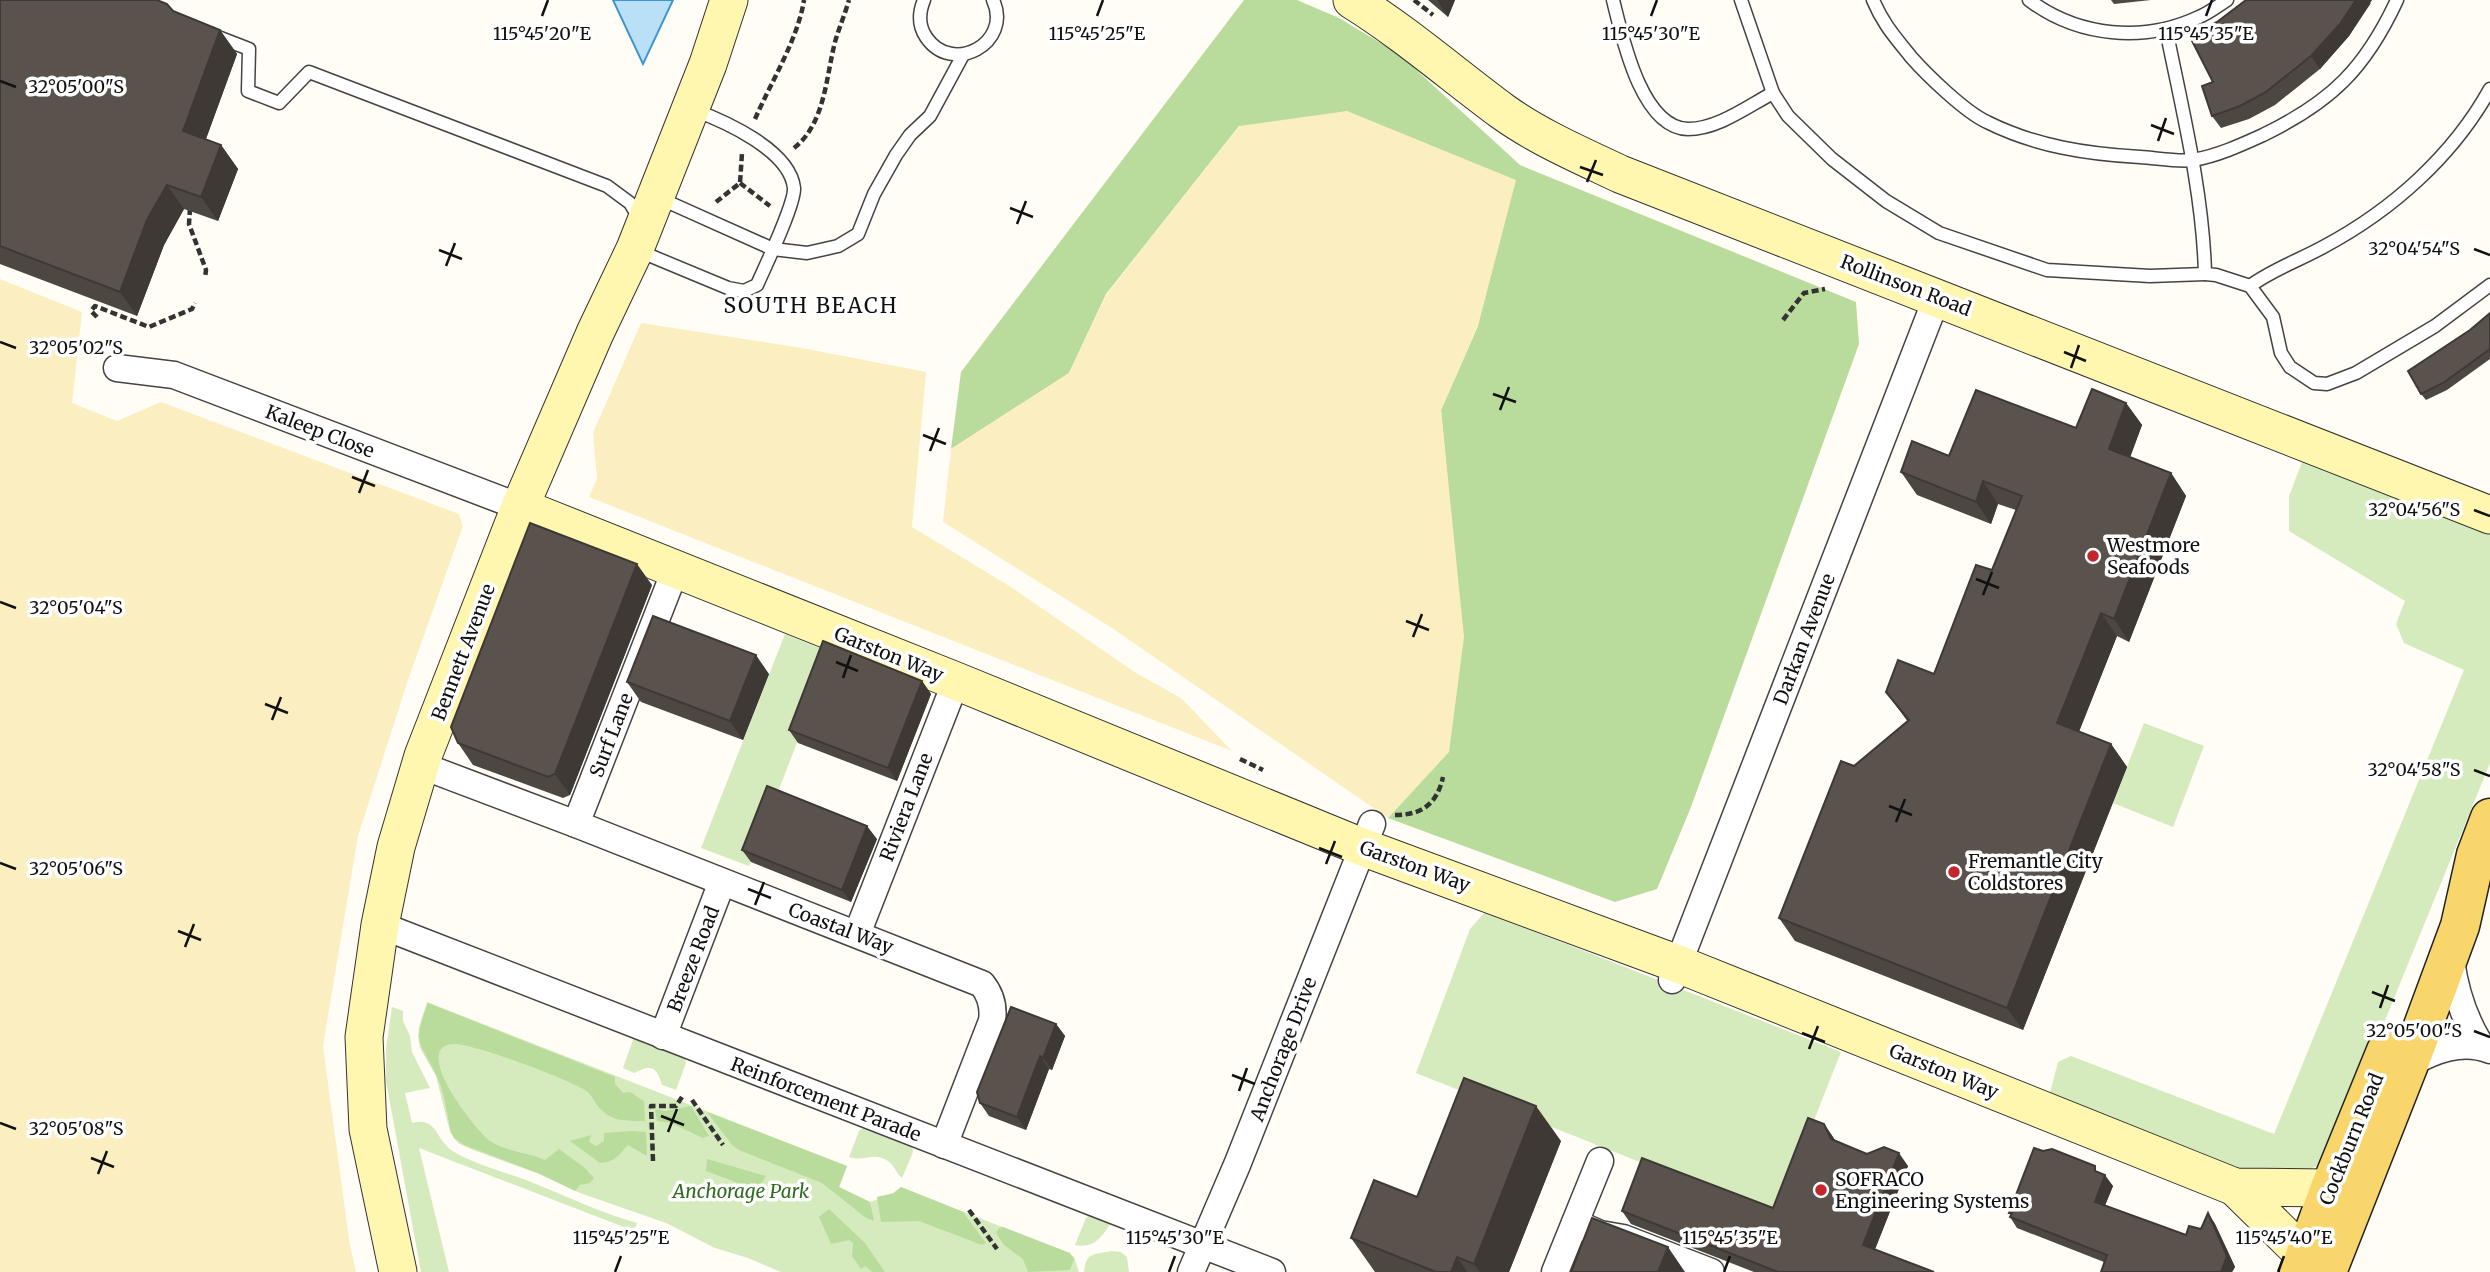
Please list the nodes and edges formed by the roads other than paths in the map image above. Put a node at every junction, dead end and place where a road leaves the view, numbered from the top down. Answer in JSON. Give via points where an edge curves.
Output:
{"nodes":[{"id":1,"x":729,"y":0,"type":"edge"},
{"id":2,"x":746,"y":0,"type":"edge"},
{"id":3,"x":924,"y":0,"type":"edge"},
{"id":4,"x":993,"y":0,"type":"edge"},
{"id":5,"x":1352,"y":0,"type":"edge"},
{"id":6,"x":1613,"y":0,"type":"edge"},
{"id":7,"x":1741,"y":0,"type":"edge"},
{"id":8,"x":1873,"y":0,"type":"edge"},
{"id":9,"x":2029,"y":0,"type":"edge"},
{"id":10,"x":2227,"y":0,"type":"edge"},
{"id":11,"x":2398,"y":0,"type":"edge"},
{"id":12,"x":2166,"y":29,"type":"junction"},
{"id":13,"x":204,"y":31,"type":"edge"},
{"id":14,"x":963,"y":55,"type":"junction"},
{"id":15,"x":708,"y":64,"type":"junction"},
{"id":16,"x":2490,"y":89,"type":"edge"},
{"id":17,"x":1773,"y":93,"type":"junction"},
{"id":18,"x":690,"y":108,"type":"junction"},
{"id":19,"x":2192,"y":160,"type":"junction"},
{"id":20,"x":644,"y":224,"type":"junction"},
{"id":21,"x":773,"y":249,"type":"junction"},
{"id":22,"x":2204,"y":274,"type":"junction"},
{"id":23,"x":2490,"y":285,"type":"edge"},
{"id":24,"x":2250,"y":286,"type":"junction"},
{"id":25,"x":1937,"y":297,"type":"junction"},
{"id":26,"x":117,"y":368,"type":"dead end"},
{"id":27,"x":520,"y":507,"type":"junction"},
{"id":28,"x":2490,"y":515,"type":"edge"},
{"id":29,"x":673,"y":568,"type":"junction"},
{"id":30,"x":956,"y":681,"type":"junction"},
{"id":31,"x":420,"y":765,"type":"junction"},
{"id":32,"x":2490,"y":818,"type":"edge"},
{"id":33,"x":576,"y":824,"type":"junction"},
{"id":34,"x":1373,"y":829,"type":"junction"},
{"id":35,"x":2476,"y":855,"type":"junction"},
{"id":36,"x":722,"y":882,"type":"junction"},
{"id":37,"x":380,"y":925,"type":"junction"},
{"id":38,"x":857,"y":934,"type":"junction"},
{"id":39,"x":2451,"y":952,"type":"junction"},
{"id":40,"x":1675,"y":972,"type":"junction"},
{"id":41,"x":663,"y":1036,"type":"junction"},
{"id":42,"x":2485,"y":1048,"type":"edge"},
{"id":43,"x":2409,"y":1064,"type":"junction"},
{"id":44,"x":944,"y":1145,"type":"junction"},
{"id":45,"x":1600,"y":1161,"type":"dead end"},
{"id":46,"x":2235,"y":1187,"type":"junction"},
{"id":47,"x":2330,"y":1188,"type":"junction"},
{"id":48,"x":1575,"y":1223,"type":"junction"},
{"id":49,"x":1204,"y":1246,"type":"junction"},
{"id":50,"x":2310,"y":1267,"type":"edge"},
{"id":51,"x":398,"y":1272,"type":"edge"},
{"id":52,"x":1191,"y":1272,"type":"edge"},
{"id":53,"x":1272,"y":1272,"type":"edge"},
{"id":54,"x":1555,"y":1272,"type":"edge"},
{"id":55,"x":1711,"y":1272,"type":"edge"}],
"edges":[{"from":1,"to":15,"type":"street","name":"Bennett Avenue"},
{"from":2,"to":15,"type":"street","name":"Bennett Avenue"},
{"from":3,"to":14,"type":"lane","via":[[920,20],[930,43],[951,55]]},
{"from":4,"to":14,"type":"lane","via":[[994,33],[986,44]]},
{"from":5,"to":25,"type":"street","name":"Rollinson Road","via":[[1504,112],[1558,145],[1620,174]]},
{"from":6,"to":17,"type":"lane","via":[[1645,98],[1666,120],[1686,129],[1703,127]]},
{"from":7,"to":17,"type":"lane"},
{"from":8,"to":19,"type":"lane","via":[[1882,22],[1927,75],[1984,121],[2049,147]]},
{"from":9,"to":12,"type":"lane","via":[[2083,28],[2124,34]]},
{"from":10,"to":12,"type":"lane","via":[[2200,17]]},
{"from":11,"to":19,"type":"lane","via":[[2360,65],[2325,99],[2239,146]]},
{"from":12,"to":19,"type":"lane"},
{"from":13,"to":20,"type":"lane","via":[[249,49],[248,91],[279,103],[309,72],[607,186],[630,203]]},
{"from":14,"to":21,"type":"lane","via":[[930,116],[896,155],[858,234],[838,246],[807,253]]},
{"from":15,"to":18,"type":"street","name":"Bennett Avenue"},
{"from":16,"to":24,"type":"lane","via":[[2449,149],[2389,206]]},
{"from":17,"to":22,"type":"lane","via":[[1788,116],[1832,159],[1886,201],[1939,233],[2048,270]]},
{"from":18,"to":20,"type":"street","name":"Bennett Avenue"},
{"from":18,"to":21,"type":"lane","via":[[748,134],[784,164],[794,188]]},
{"from":19,"to":22,"type":"lane"},
{"from":20,"to":21,"type":"lane","via":[[708,220]]},
{"from":20,"to":21,"type":"lane","via":[[728,288],[744,290],[757,285]]},
{"from":20,"to":27,"type":"street","name":"Bennett Avenue"},
{"from":22,"to":24,"type":"lane"},
{"from":23,"to":24,"type":"lane","via":[[2435,326],[2356,373],[2327,384],[2314,383],[2290,367],[2280,353],[2273,317]]},
{"from":25,"to":28,"type":"street","name":"Rollinson Road"},
{"from":25,"to":40,"type":"street","name":"Darkan Avenue"},
{"from":26,"to":27,"type":"street","name":"Kaleep Close","via":[[174,376]]},
{"from":27,"to":29,"type":"street","name":"Garston Way"},
{"from":27,"to":31,"type":"street","name":"Bennett Avenue"},
{"from":29,"to":30,"type":"street","name":"Garston Way"},
{"from":29,"to":33,"type":"street","name":"Surf Lane"},
{"from":30,"to":34,"type":"street","name":"Garston Way"},
{"from":30,"to":38,"type":"street","name":"Riviera Lane"},
{"from":31,"to":33,"type":"street","name":"Coastal Way"},
{"from":31,"to":37,"type":"street","name":"Bennett Avenue"},
{"from":32,"to":35,"type":"main road","name":"Cockburn Road"},
{"from":33,"to":36,"type":"street","name":"Coastal Way"},
{"from":34,"to":40,"type":"street","name":"Garston Way"},
{"from":34,"to":49,"type":"street","name":"Anchorage Drive"},
{"from":35,"to":39,"type":"main road","name":"Cockburn Road"},
{"from":35,"to":47,"type":"main road","name":"Cockburn Road","via":[[2441,915]]},
{"from":36,"to":38,"type":"street","name":"Coastal Way"},
{"from":36,"to":41,"type":"street","name":"Breeze Road"},
{"from":37,"to":41,"type":"street","name":"Reinforcement Parade"},
{"from":37,"to":51,"type":"street","name":"Bennett Avenue","via":[[364,1037],[368,1129]]},
{"from":38,"to":44,"type":"street","name":"Coastal Way","via":[[976,981],[987,990],[994,1011],[992,1021]]},
{"from":39,"to":42,"type":"street","via":[[2455,990]]},
{"from":39,"to":43,"type":"main road","name":"Cockburn Road"},
{"from":40,"to":46,"type":"street","name":"Garston Way"},
{"from":41,"to":44,"type":"street","name":"Reinforcement Parade"},
{"from":42,"to":43,"type":"street","via":[[2446,1048]]},
{"from":43,"to":50,"type":"main road","name":"Cockburn Road"},
{"from":44,"to":49,"type":"street","name":"Reinforcement Parade"},
{"from":45,"to":48,"type":"street"},
{"from":46,"to":47,"type":"street","name":"Garston Way"},
{"from":46,"to":50,"type":"street","name":"Garston Way"},
{"from":47,"to":50,"type":"main road","name":"Cockburn Road"},
{"from":48,"to":54,"type":"street"},
{"from":48,"to":55,"type":"street"},
{"from":49,"to":52,"type":"street","name":"Anchorage Drive"},
{"from":49,"to":53,"type":"street","name":"Reinforcement Parade"}]}
